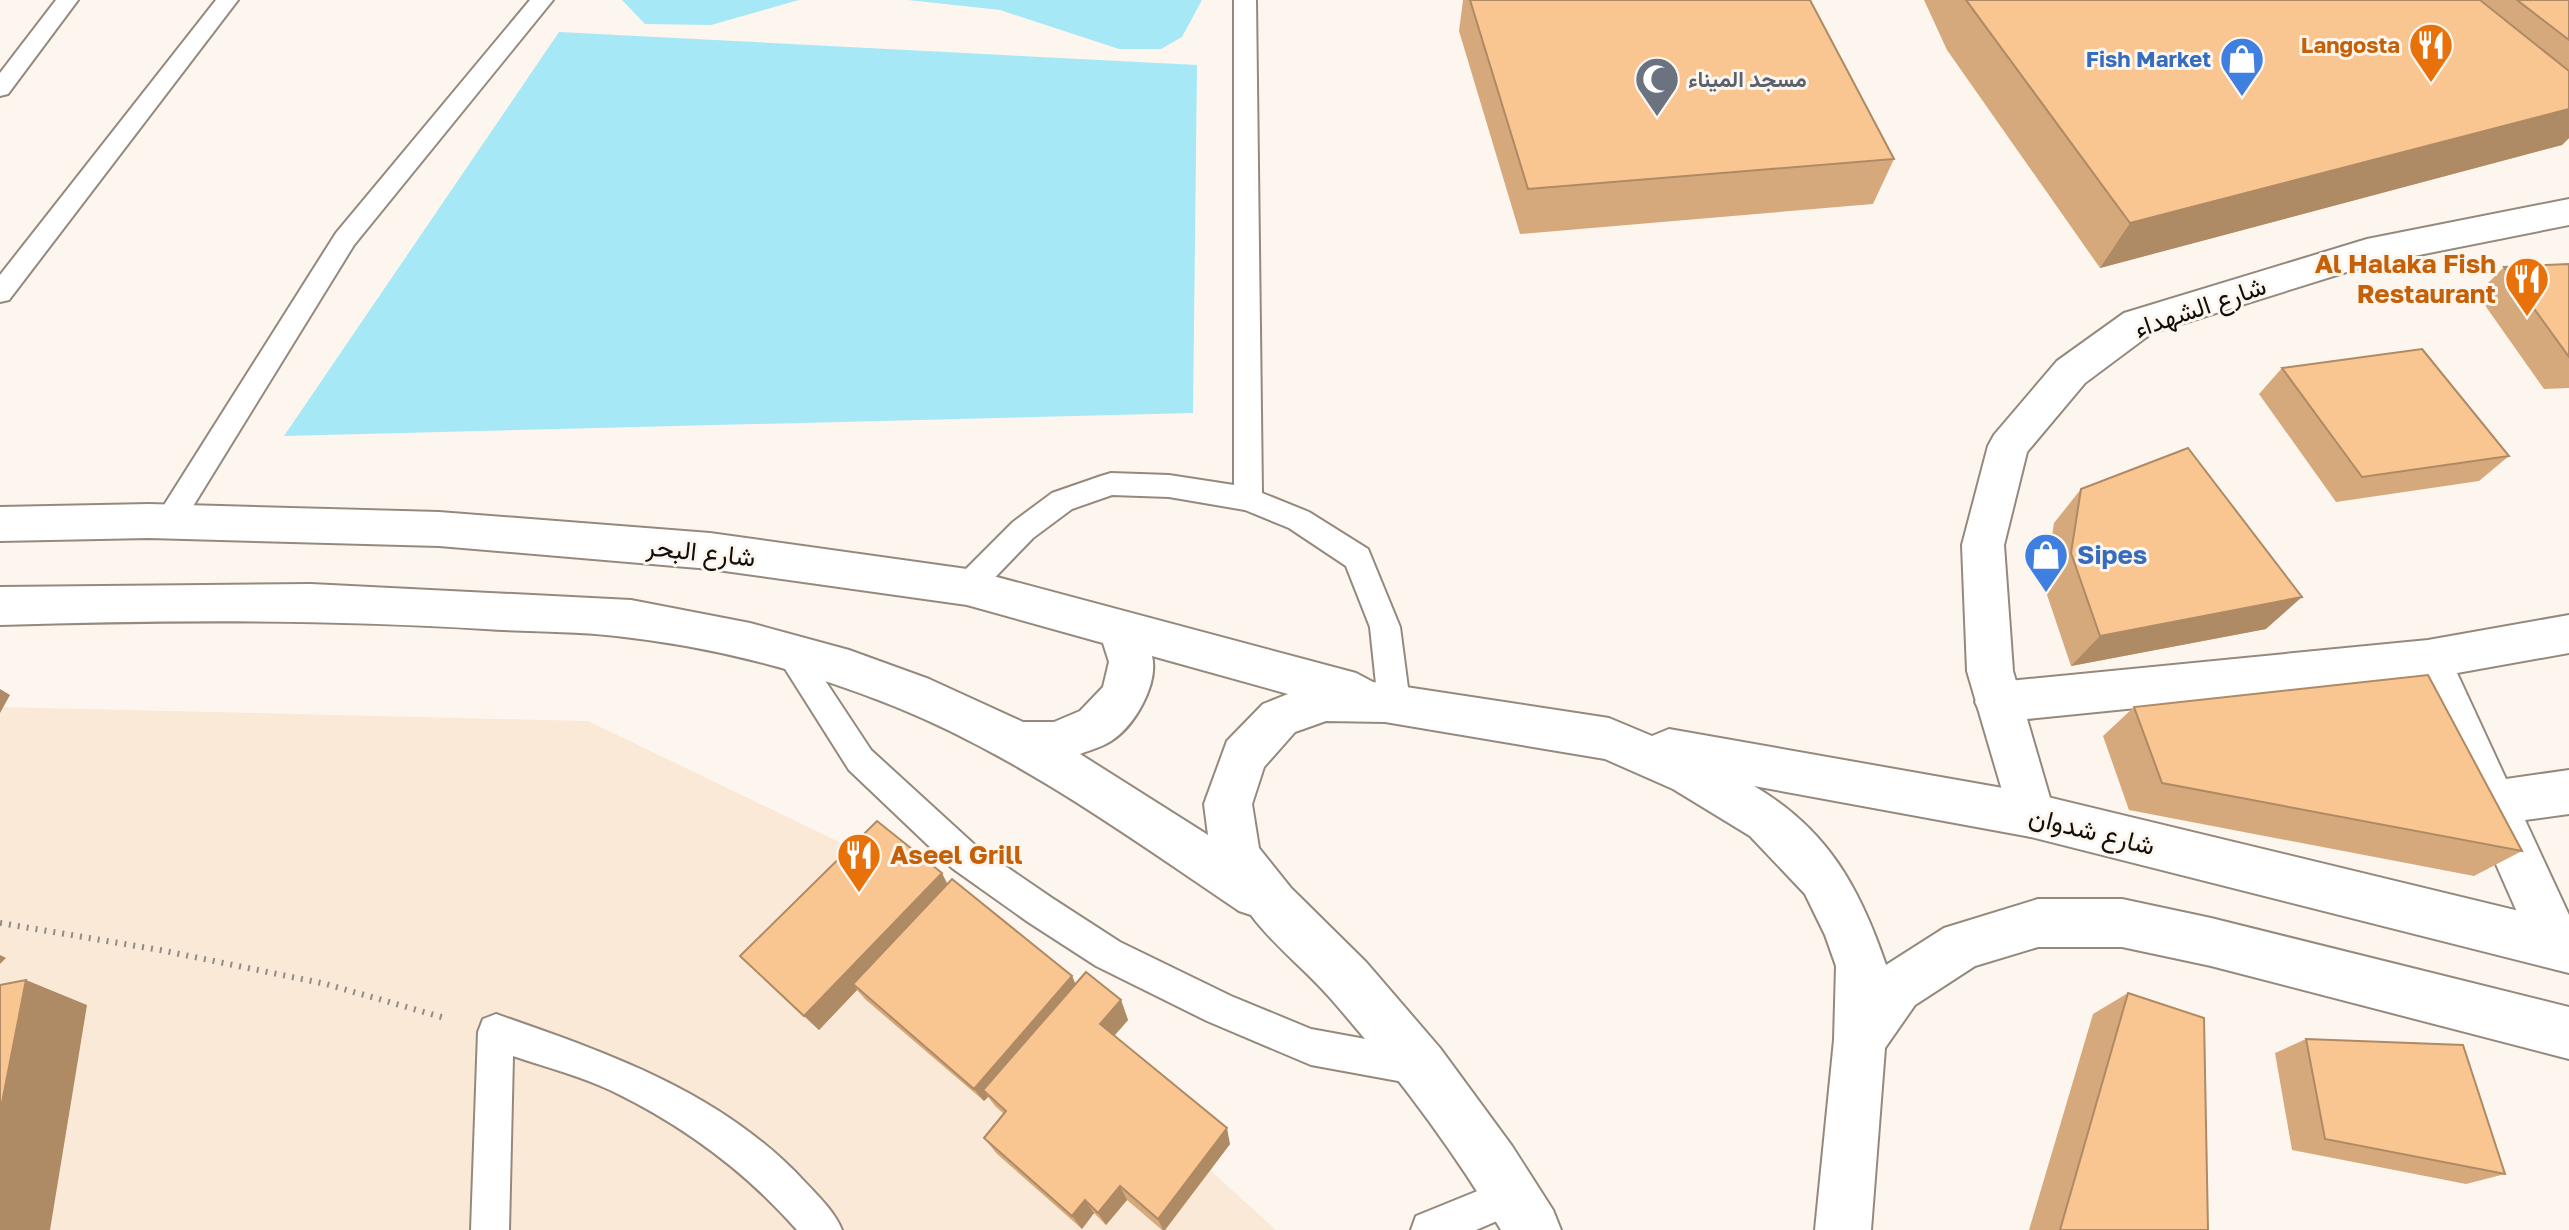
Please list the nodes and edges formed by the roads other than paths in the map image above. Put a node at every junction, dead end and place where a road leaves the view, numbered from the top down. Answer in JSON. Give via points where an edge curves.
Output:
{"nodes":[{"id":1,"x":67,"y":0,"type":"edge"},
{"id":2,"x":227,"y":0,"type":"edge"},
{"id":3,"x":542,"y":0,"type":"edge"},
{"id":4,"x":1245,"y":0,"type":"edge"},
{"id":5,"x":0,"y":89,"type":"edge"},
{"id":6,"x":2569,"y":212,"type":"edge"},
{"id":7,"x":0,"y":293,"type":"edge"},
{"id":8,"x":1248,"y":499,"type":"junction"},
{"id":9,"x":169,"y":521,"type":"junction"},
{"id":10,"x":0,"y":524,"type":"edge"},
{"id":11,"x":967,"y":587,"type":"junction"},
{"id":12,"x":0,"y":606,"type":"edge"},
{"id":13,"x":1121,"y":628,"type":"junction"},
{"id":14,"x":2569,"y":634,"type":"edge"},
{"id":15,"x":790,"y":653,"type":"junction"},
{"id":16,"x":2428,"y":659,"type":"junction"},
{"id":17,"x":1390,"y":702,"type":"junction"},
{"id":18,"x":1998,"y":702,"type":"junction"},
{"id":19,"x":1609,"y":739,"type":"junction"},
{"id":20,"x":1015,"y":743,"type":"junction"},
{"id":21,"x":2569,"y":792,"type":"edge"},
{"id":22,"x":2494,"y":803,"type":"junction"},
{"id":23,"x":2031,"y":815,"type":"junction"},
{"id":24,"x":1273,"y":905,"type":"junction"},
{"id":25,"x":2563,"y":947,"type":"edge"},
{"id":26,"x":2569,"y":1033,"type":"edge"},
{"id":27,"x":1860,"y":1040,"type":"junction"},
{"id":28,"x":1421,"y":1067,"type":"junction"},
{"id":29,"x":1523,"y":1213,"type":"edge"},
{"id":30,"x":490,"y":1230,"type":"edge"},
{"id":31,"x":823,"y":1230,"type":"edge"},
{"id":32,"x":1430,"y":1230,"type":"edge"},
{"id":33,"x":1843,"y":1230,"type":"edge"}],
"edges":[{"from":1,"to":5,"type":"lane"},
{"from":2,"to":7,"type":"lane"},
{"from":3,"to":9,"type":"lane","via":[[345,239]]},
{"from":4,"to":8,"type":"lane"},
{"from":6,"to":18,"type":"main road","name":"شارع الشهداء","via":[[2367,252],[2138,323],[2071,372],[2008,446],[1983,545],[1990,671]]},
{"from":8,"to":11,"type":"lane","via":[[1169,486],[1111,484],[1062,501],[1023,530]]},
{"from":8,"to":17,"type":"lane","via":[[1299,520],[1358,558],[1385,627]]},
{"from":9,"to":10,"type":"main road","name":"شارع البحر"},
{"from":9,"to":11,"type":"main road","name":"شارع البحر","via":[[439,529],[710,551]]},
{"from":11,"to":13,"type":"main road","name":"شارع البحر"},
{"from":12,"to":15,"type":"main road","via":[[204,600],[414,605],[647,621]]},
{"from":13,"to":17,"type":"main road","name":"شارع البحر"},
{"from":13,"to":20,"type":"main road","via":[[1131,662],[1123,696],[1096,726],[1056,743]]},
{"from":14,"to":16,"type":"main road"},
{"from":15,"to":20,"type":"main road","via":[[913,693]]},
{"from":15,"to":28,"type":"lane","via":[[860,760],[964,857],[1040,910],[1108,954],[1311,1047]]},
{"from":16,"to":18,"type":"main road"},
{"from":16,"to":22,"type":"main road"},
{"from":17,"to":19,"type":"main road"},
{"from":17,"to":24,"type":"main road","via":[[1326,701],[1279,718],[1244,756],[1228,804],[1236,857]]},
{"from":18,"to":23,"type":"main road","name":"شارع الشهداء"},
{"from":19,"to":23,"type":"main road","name":"شارع شدوان"},
{"from":19,"to":27,"type":"main road","via":[[1690,774],[1767,820],[1822,878],[1861,966]]},
{"from":20,"to":24,"type":"main road"},
{"from":21,"to":22,"type":"main road"},
{"from":22,"to":25,"type":"main road"},
{"from":23,"to":25,"type":"main road","name":"شارع شدوان"},
{"from":24,"to":28,"type":"main road","via":[[1348,980]]},
{"from":26,"to":27,"type":"main road","via":[[2122,923],[2038,923],[1962,945],[1910,978],[1897,987]]},
{"from":27,"to":33,"type":"main road"},
{"from":28,"to":29,"type":"main road"},
{"from":29,"to":32,"type":"lane"},
{"from":30,"to":31,"type":"lane","via":[[496,1032],[618,1075],[694,1116],[774,1176]]}]}
